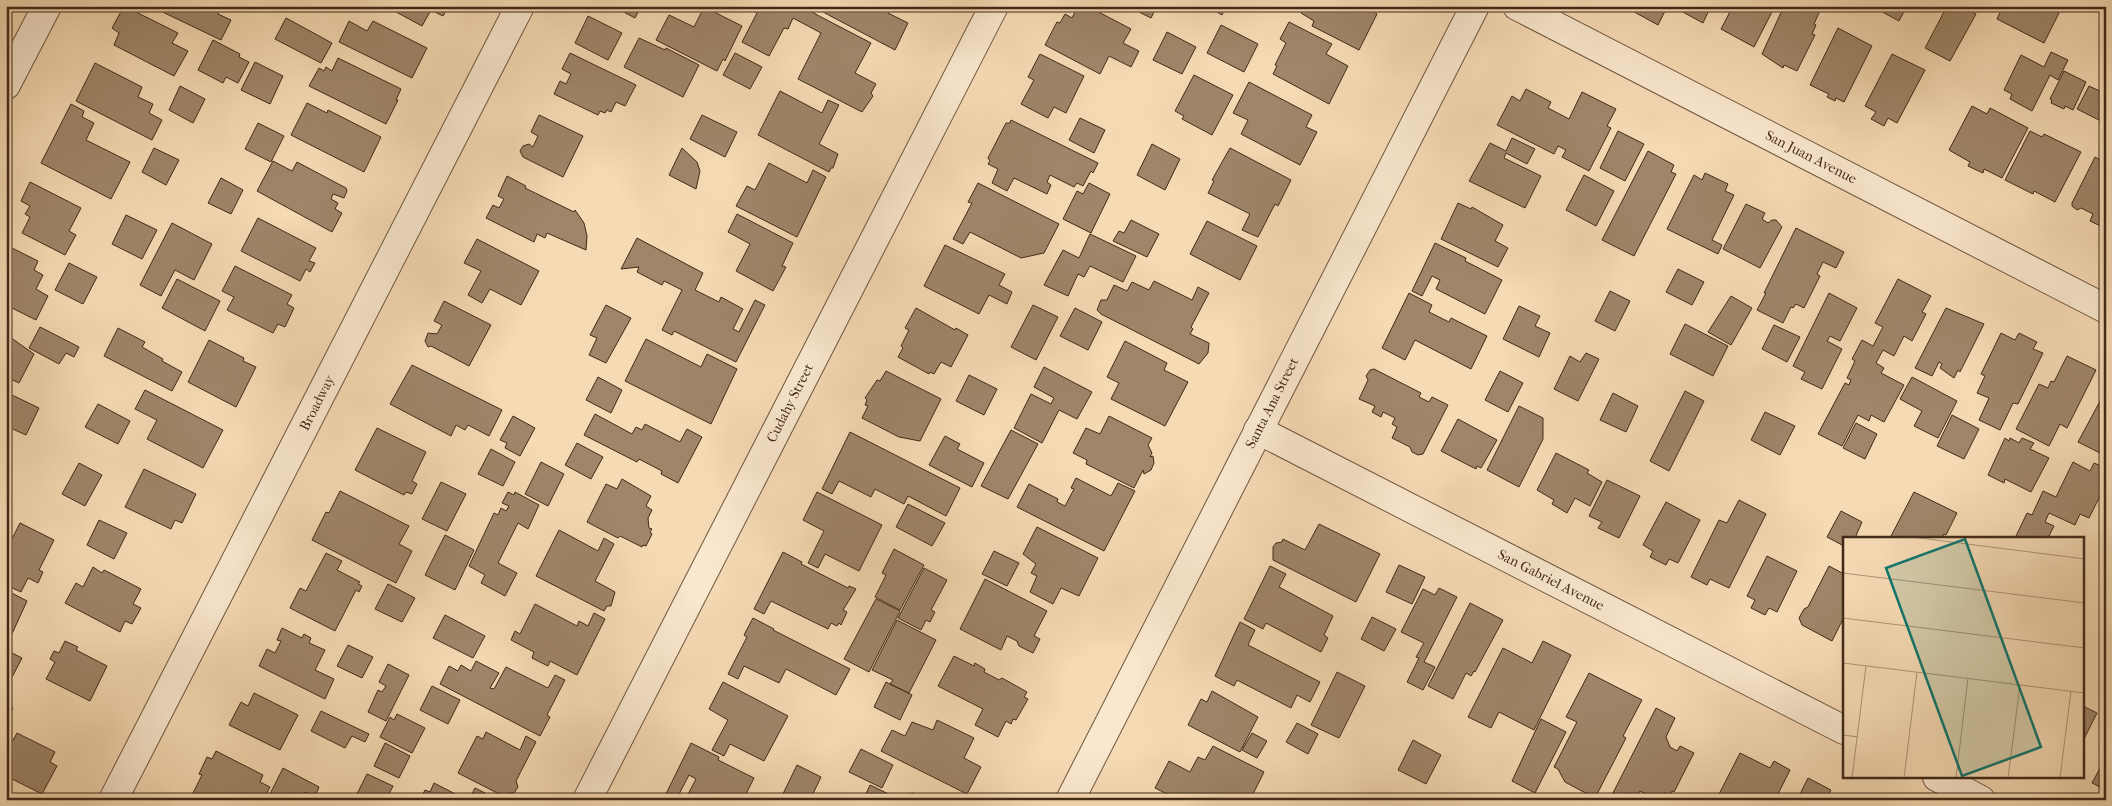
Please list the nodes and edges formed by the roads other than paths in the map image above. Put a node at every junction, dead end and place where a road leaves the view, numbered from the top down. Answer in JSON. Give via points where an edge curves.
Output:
{"nodes":[{"id":1,"x":47,"y":6,"type":"edge"},
{"id":2,"x":520,"y":6,"type":"edge"},
{"id":3,"x":994,"y":6,"type":"edge"},
{"id":4,"x":1475,"y":6,"type":"edge"},
{"id":5,"x":1517,"y":6,"type":"edge"},
{"id":6,"x":6,"y":85,"type":"edge"},
{"id":7,"x":2106,"y":309,"type":"edge"},
{"id":8,"x":1258,"y":430,"type":"junction"},
{"id":9,"x":1843,"y":729,"type":"edge"},
{"id":10,"x":1939,"y":778,"type":"edge"},
{"id":11,"x":113,"y":800,"type":"edge"},
{"id":12,"x":587,"y":800,"type":"edge"},
{"id":13,"x":1070,"y":800,"type":"edge"},
{"id":14,"x":1981,"y":800,"type":"edge"}],
"edges":[{"from":1,"to":6,"type":"street"},
{"from":2,"to":11,"type":"street","name":"Broadway"},
{"from":3,"to":12,"type":"street","name":"Cudahy Street"},
{"from":4,"to":8,"type":"street","name":"Santa Ana Street"},
{"from":5,"to":7,"type":"street","name":"San Juan Avenue"},
{"from":8,"to":9,"type":"street","name":"San Gabriel Avenue"},
{"from":8,"to":13,"type":"street","name":"Santa Ana Street"},
{"from":10,"to":14,"type":"street"}]}
